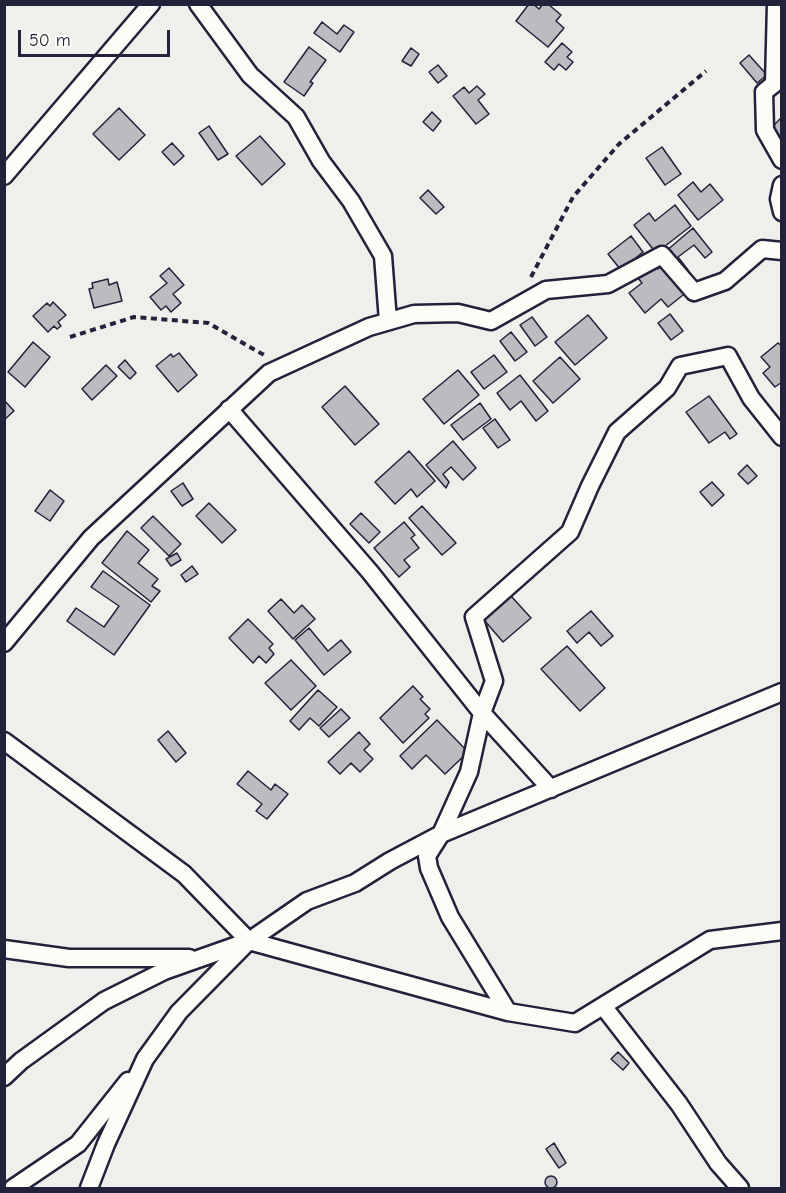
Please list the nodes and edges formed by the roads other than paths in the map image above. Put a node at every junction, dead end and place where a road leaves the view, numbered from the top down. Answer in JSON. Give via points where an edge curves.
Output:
{"nodes":[{"id":1,"x":151,"y":4,"type":"edge"},
{"id":2,"x":198,"y":4,"type":"edge"},
{"id":3,"x":776,"y":4,"type":"edge"},
{"id":4,"x":782,"y":160,"type":"edge"},
{"id":5,"x":4,"y":176,"type":"edge"},
{"id":6,"x":782,"y":185,"type":"edge"},
{"id":7,"x":782,"y":212,"type":"edge"},
{"id":8,"x":782,"y":251,"type":"edge"},
{"id":9,"x":388,"y":321,"type":"junction"},
{"id":10,"x":229,"y":409,"type":"junction"},
{"id":11,"x":782,"y":437,"type":"edge"},
{"id":12,"x":4,"y":643,"type":"edge"},
{"id":13,"x":782,"y":693,"type":"edge"},
{"id":14,"x":482,"y":712,"type":"junction"},
{"id":15,"x":4,"y":741,"type":"edge"},
{"id":16,"x":550,"y":789,"type":"junction"},
{"id":17,"x":441,"y":834,"type":"junction"},
{"id":18,"x":782,"y":932,"type":"edge"},
{"id":19,"x":249,"y":941,"type":"junction"},
{"id":20,"x":4,"y":949,"type":"edge"},
{"id":21,"x":203,"y":957,"type":"junction"},
{"id":22,"x":603,"y":1006,"type":"junction"},
{"id":23,"x":508,"y":1012,"type":"junction"},
{"id":24,"x":145,"y":1059,"type":"junction"},
{"id":25,"x":4,"y":1077,"type":"edge"},
{"id":26,"x":13,"y":1188,"type":"edge"},
{"id":27,"x":89,"y":1188,"type":"edge"},
{"id":28,"x":740,"y":1188,"type":"edge"}],
"edges":[{"from":1,"to":5,"type":"street"},
{"from":2,"to":9,"type":"street","via":[[250,75],[296,117],[321,162],[351,201],[383,256]]},
{"from":3,"to":4,"type":"street","via":[[774,84],[764,92],[765,130]]},
{"from":6,"to":7,"type":"street"},
{"from":8,"to":9,"type":"street","via":[[762,249],[725,281],[694,292],[662,255],[608,285],[546,290],[490,321],[458,313],[414,314]]},
{"from":9,"to":10,"type":"street","via":[[269,373]]},
{"from":10,"to":12,"type":"street","via":[[91,538]]},
{"from":10,"to":14,"type":"street","via":[[370,572]]},
{"from":11,"to":14,"type":"street","via":[[752,398],[728,356],[680,366],[667,388],[617,432],[570,532],[474,617],[494,681]]},
{"from":13,"to":16,"type":"street"},
{"from":14,"to":16,"type":"street"},
{"from":14,"to":17,"type":"street","via":[[470,772]]},
{"from":15,"to":19,"type":"street","via":[[184,874]]},
{"from":16,"to":17,"type":"street"},
{"from":17,"to":19,"type":"street","via":[[355,883],[307,901]]},
{"from":17,"to":23,"type":"street","via":[[427,856],[429,868],[450,917]]},
{"from":18,"to":22,"type":"street","via":[[710,940]]},
{"from":19,"to":21,"type":"street"},
{"from":19,"to":23,"type":"street"},
{"from":19,"to":24,"type":"street","via":[[179,1012]]},
{"from":20,"to":21,"type":"street","via":[[69,958]]},
{"from":21,"to":25,"type":"street","via":[[164,971],[104,1001]]},
{"from":22,"to":23,"type":"street","via":[[575,1023]]},
{"from":22,"to":28,"type":"street"},
{"from":24,"to":26,"type":"street","via":[[78,1144]]},
{"from":24,"to":27,"type":"street"}]}
